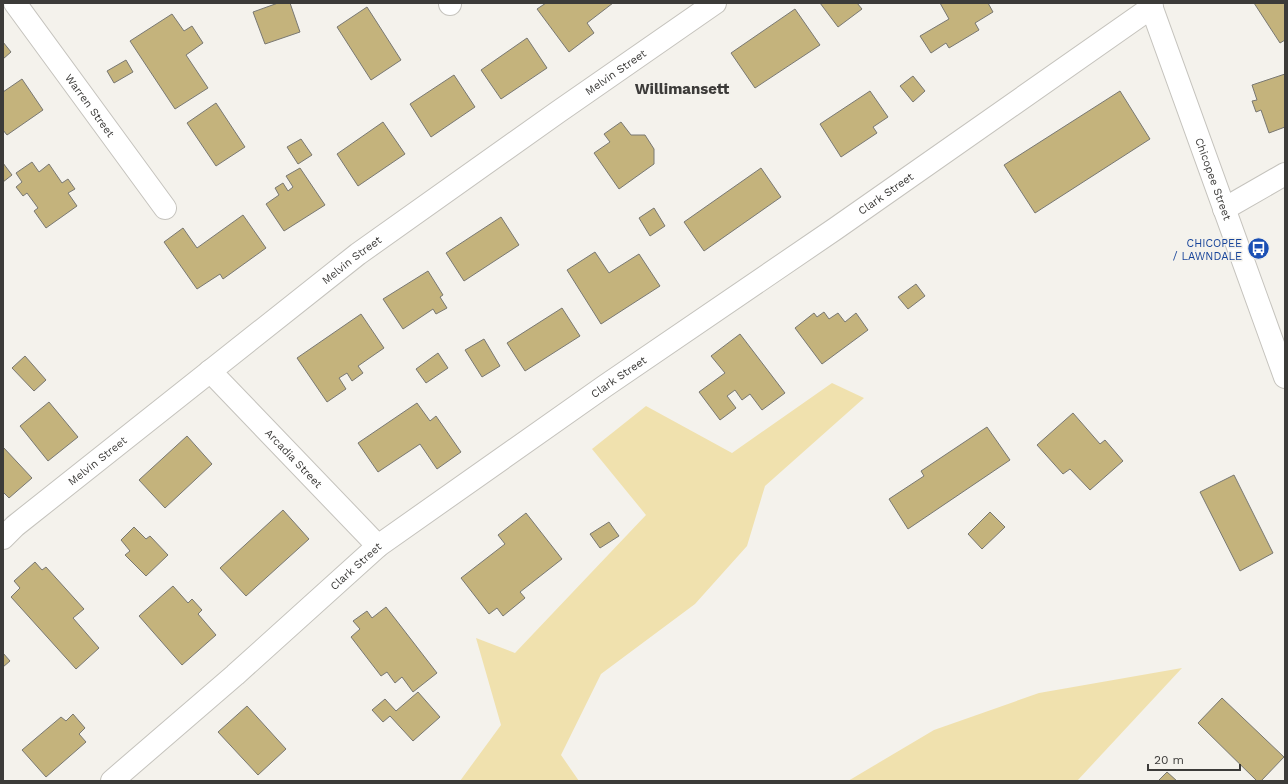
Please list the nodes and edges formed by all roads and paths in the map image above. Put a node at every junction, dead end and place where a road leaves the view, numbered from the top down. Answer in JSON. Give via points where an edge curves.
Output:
{"nodes":[{"id":1,"x":15,"y":3,"type":"edge"},
{"id":2,"x":715,"y":3,"type":"edge"},
{"id":3,"x":1151,"y":5,"type":"edge"},
{"id":4,"x":1285,"y":174,"type":"edge"},
{"id":5,"x":165,"y":208,"type":"dead end"},
{"id":6,"x":1224,"y":209,"type":"junction"},
{"id":7,"x":210,"y":371,"type":"junction"},
{"id":8,"x":1285,"y":377,"type":"edge"},
{"id":9,"x":3,"y":538,"type":"edge"},
{"id":10,"x":378,"y":546,"type":"junction"},
{"id":11,"x":112,"y":781,"type":"edge"}],
"edges":[{"from":1,"to":5,"type":"street","name":"Warren Street"},
{"from":2,"to":7,"type":"street","name":"Melvin Street","via":[[358,254]]},
{"from":3,"to":6,"type":"street","name":"Chicopee Street"},
{"from":3,"to":10,"type":"street","name":"Clark Street","via":[[835,229],[598,390]]},
{"from":4,"to":6,"type":"street"},
{"from":6,"to":8,"type":"street","name":"Chicopee Street"},
{"from":7,"to":9,"type":"street","name":"Melvin Street"},
{"from":7,"to":10,"type":"street","name":"Arcadia Street"},
{"from":10,"to":11,"type":"street","name":"Clark Street"}]}
